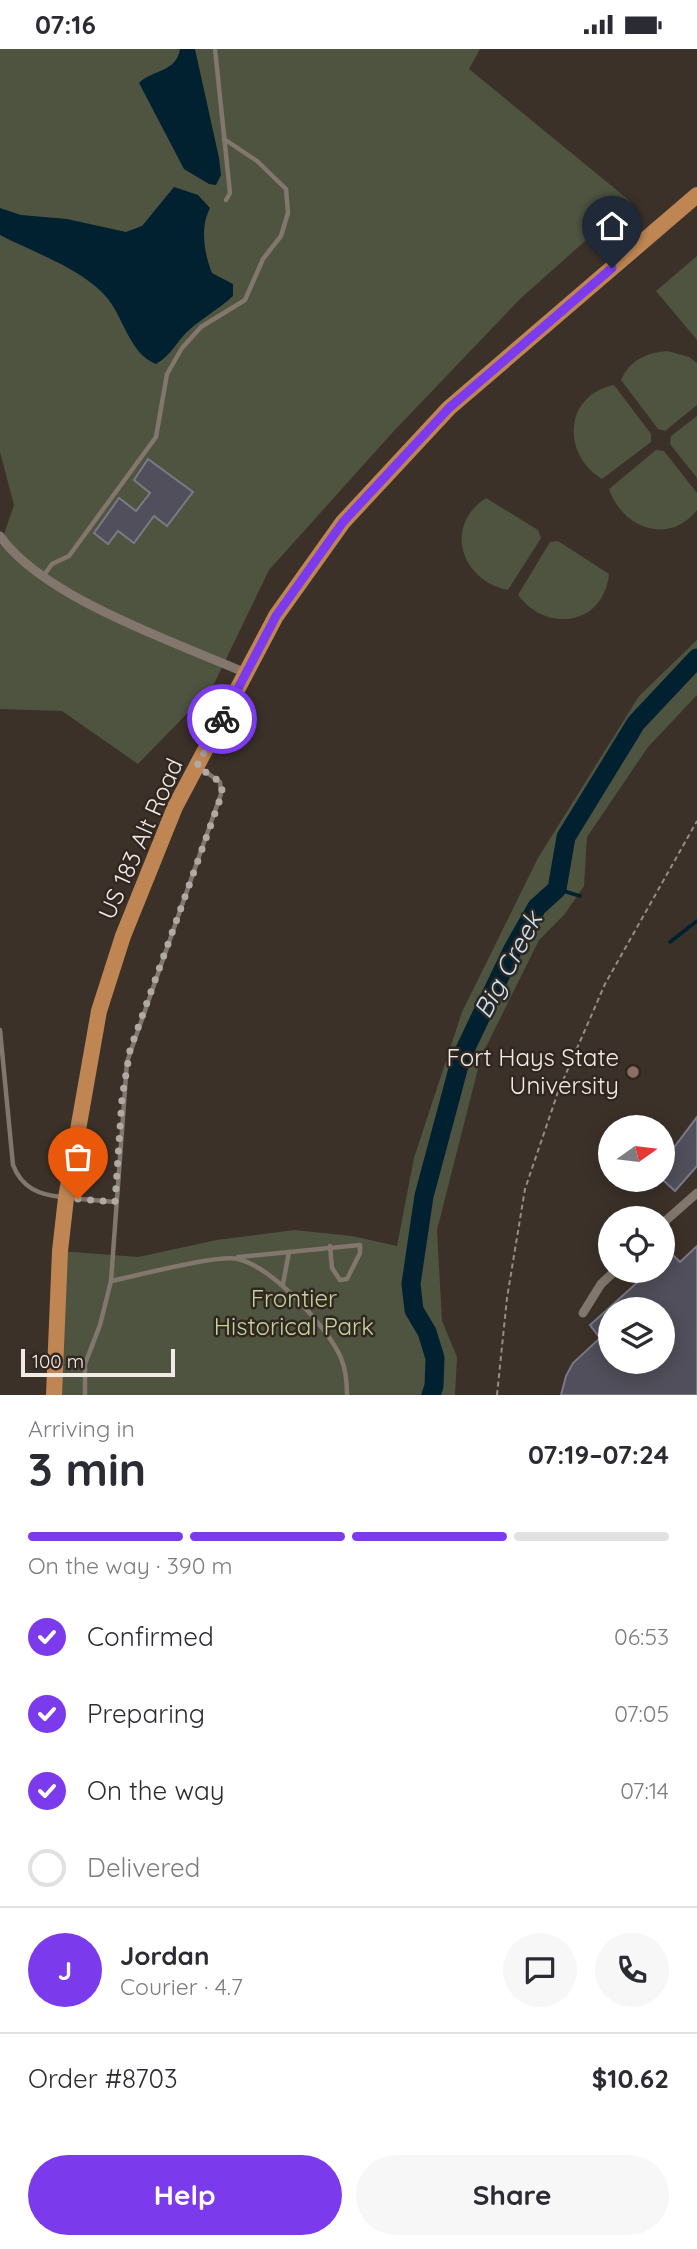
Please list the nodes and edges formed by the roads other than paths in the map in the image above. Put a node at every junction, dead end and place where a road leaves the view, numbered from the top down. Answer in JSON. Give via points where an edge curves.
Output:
{"nodes":[{"id":1,"x":215,"y":49,"type":"edge"},
{"id":2,"x":224,"y":139,"type":"junction"},
{"id":3,"x":697,"y":195,"type":"edge"},
{"id":4,"x":226,"y":199,"type":"dead end"},
{"id":5,"x":0,"y":536,"type":"edge"},
{"id":6,"x":43,"y":576,"type":"junction"},
{"id":7,"x":246,"y":673,"type":"junction"},
{"id":8,"x":197,"y":766,"type":"junction"},
{"id":9,"x":0,"y":1030,"type":"edge"},
{"id":10,"x":697,"y":1193,"type":"edge"},
{"id":11,"x":66,"y":1198,"type":"junction"},
{"id":12,"x":115,"y":1202,"type":"junction"},
{"id":13,"x":675,"y":1212,"type":"edge"},
{"id":14,"x":331,"y":1246,"type":"junction"},
{"id":15,"x":289,"y":1252,"type":"junction"},
{"id":16,"x":227,"y":1258,"type":"junction"},
{"id":17,"x":111,"y":1281,"type":"junction"},
{"id":18,"x":602,"y":1283,"type":"edge"},
{"id":19,"x":283,"y":1285,"type":"junction"},
{"id":20,"x":583,"y":1313,"type":"dead end"},
{"id":21,"x":54,"y":1395,"type":"edge"},
{"id":22,"x":85,"y":1395,"type":"edge"},
{"id":23,"x":346,"y":1395,"type":"edge"}],
"edges":[{"from":1,"to":2,"type":"lane"},
{"from":2,"to":4,"type":"lane","via":[[230,193]]},
{"from":2,"to":6,"type":"lane","via":[[257,161],[286,189],[288,213],[281,236],[263,259],[246,300],[201,327],[183,348],[167,374],[156,437],[69,556],[52,564]]},
{"from":3,"to":7,"type":"highway","name":"US 183 Alt Road","via":[[449,408],[401,458],[343,522],[276,616]]},
{"from":5,"to":6,"type":"street","via":[[13,554]]},
{"from":6,"to":7,"type":"street","via":[[87,604]]},
{"from":7,"to":8,"type":"highway","name":"US 183 Alt Road"},
{"from":8,"to":11,"type":"highway","name":"US 183 Alt Road","via":[[151,860],[99,1011]]},
{"from":8,"to":12,"type":"lane","via":[[216,777],[222,790],[130,1050]]},
{"from":9,"to":11,"type":"lane","via":[[9,1144],[16,1172],[36,1192]]},
{"from":10,"to":13,"type":"street"},
{"from":11,"to":12,"type":"lane"},
{"from":11,"to":21,"type":"highway","name":"US 183 Alt Road"},
{"from":12,"to":17,"type":"lane"},
{"from":14,"to":14,"type":"lane","via":[[360,1245],[347,1279],[340,1280],[332,1268]]},
{"from":14,"to":15,"type":"lane"},
{"from":15,"to":16,"type":"lane"},
{"from":15,"to":19,"type":"lane"},
{"from":16,"to":17,"type":"lane"},
{"from":16,"to":19,"type":"lane","via":[[248,1263]]},
{"from":17,"to":22,"type":"lane","via":[[85,1364]]},
{"from":18,"to":20,"type":"street"},
{"from":19,"to":23,"type":"lane","via":[[338,1351]]}]}
